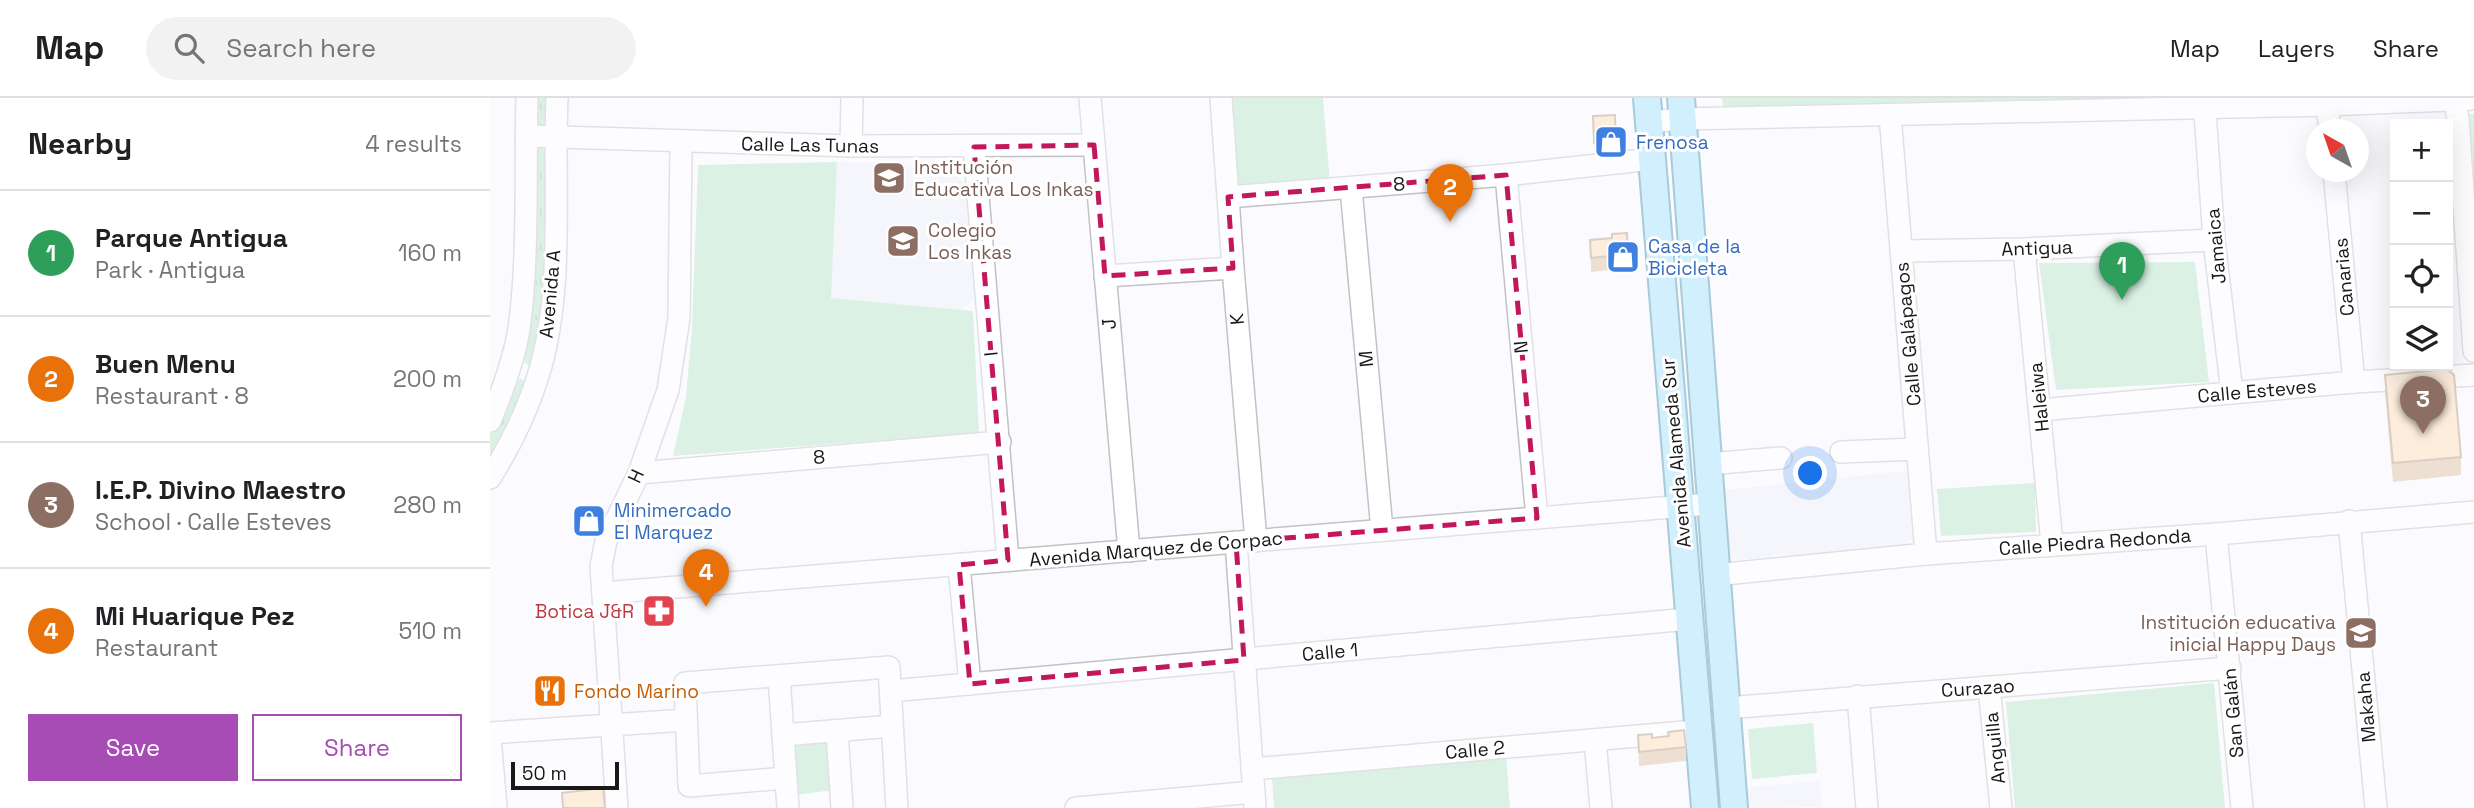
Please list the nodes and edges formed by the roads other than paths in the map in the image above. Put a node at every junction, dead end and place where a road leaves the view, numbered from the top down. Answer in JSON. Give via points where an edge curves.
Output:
{"nodes":[{"id":1,"x":527,"y":98,"type":"edge"},
{"id":2,"x":557,"y":98,"type":"edge"},
{"id":3,"x":852,"y":98,"type":"edge"},
{"id":4,"x":1090,"y":98,"type":"edge"},
{"id":5,"x":1221,"y":98,"type":"edge"},
{"id":6,"x":2461,"y":99,"type":"edge"},
{"id":7,"x":2204,"y":102,"type":"edge"},
{"id":8,"x":2327,"y":105,"type":"junction"},
{"id":9,"x":1681,"y":108,"type":"edge"},
{"id":10,"x":1648,"y":110,"type":"edge"},
{"id":11,"x":1890,"y":115,"type":"junction"},
{"id":12,"x":2329,"y":119,"type":"edge"},
{"id":13,"x":526,"y":136,"type":"junction"},
{"id":14,"x":555,"y":138,"type":"junction"},
{"id":15,"x":681,"y":143,"type":"junction"},
{"id":16,"x":1094,"y":145,"type":"junction"},
{"id":17,"x":851,"y":146,"type":"junction"},
{"id":18,"x":974,"y":147,"type":"junction"},
{"id":19,"x":1653,"y":159,"type":"junction"},
{"id":20,"x":1506,"y":175,"type":"junction"},
{"id":21,"x":2335,"y":182,"type":"edge"},
{"id":22,"x":1351,"y":188,"type":"junction"},
{"id":23,"x":1228,"y":197,"type":"junction"},
{"id":24,"x":2470,"y":228,"type":"edge"},
{"id":25,"x":2214,"y":240,"type":"junction"},
{"id":26,"x":2024,"y":249,"type":"junction"},
{"id":27,"x":1902,"y":251,"type":"junction"},
{"id":28,"x":1233,"y":268,"type":"junction"},
{"id":29,"x":1105,"y":276,"type":"junction"},
{"id":30,"x":2474,"y":351,"type":"edge"},
{"id":31,"x":500,"y":366,"type":"edge"},
{"id":32,"x":538,"y":375,"type":"junction"},
{"id":33,"x":2474,"y":375,"type":"edge"},
{"id":34,"x":2354,"y":382,"type":"junction"},
{"id":35,"x":2232,"y":394,"type":"junction"},
{"id":36,"x":2040,"y":410,"type":"junction"},
{"id":37,"x":490,"y":421,"type":"edge"},
{"id":38,"x":1000,"y":442,"type":"junction"},
{"id":39,"x":1917,"y":449,"type":"junction"},
{"id":40,"x":1841,"y":452,"type":"dead end"},
{"id":41,"x":1781,"y":458,"type":"dead end"},
{"id":42,"x":1707,"y":464,"type":"junction"},
{"id":43,"x":639,"y":473,"type":"junction"},
{"id":44,"x":490,"y":478,"type":"edge"},
{"id":45,"x":1710,"y":504,"type":"junction"},
{"id":46,"x":1680,"y":506,"type":"junction"},
{"id":47,"x":2474,"y":512,"type":"edge"},
{"id":48,"x":1536,"y":518,"type":"junction"},
{"id":49,"x":2349,"y":521,"type":"junction"},
{"id":50,"x":1382,"y":530,"type":"junction"},
{"id":51,"x":2216,"y":534,"type":"junction"},
{"id":52,"x":1246,"y":541,"type":"junction"},
{"id":53,"x":2052,"y":544,"type":"junction"},
{"id":54,"x":1129,"y":551,"type":"junction"},
{"id":55,"x":1926,"y":554,"type":"junction"},
{"id":56,"x":1008,"y":561,"type":"junction"},
{"id":57,"x":959,"y":565,"type":"junction"},
{"id":58,"x":1716,"y":575,"type":"junction"},
{"id":59,"x":603,"y":593,"type":"junction"},
{"id":60,"x":1689,"y":619,"type":"junction"},
{"id":61,"x":1244,"y":660,"type":"junction"},
{"id":62,"x":2230,"y":668,"type":"junction"},
{"id":63,"x":779,"y":676,"type":"junction"},
{"id":64,"x":970,"y":684,"type":"junction"},
{"id":65,"x":1989,"y":687,"type":"junction"},
{"id":66,"x":891,"y":691,"type":"junction"},
{"id":67,"x":1858,"y":696,"type":"junction"},
{"id":68,"x":1726,"y":708,"type":"junction"},
{"id":69,"x":686,"y":720,"type":"junction"},
{"id":70,"x":613,"y":725,"type":"junction"},
{"id":71,"x":892,"y":726,"type":"junction"},
{"id":72,"x":836,"y":731,"type":"junction"},
{"id":73,"x":1699,"y":731,"type":"junction"},
{"id":74,"x":490,"y":735,"type":"edge"},
{"id":75,"x":783,"y":735,"type":"junction"},
{"id":76,"x":1595,"y":740,"type":"junction"},
{"id":77,"x":1252,"y":769,"type":"junction"},
{"id":78,"x":786,"y":778,"type":"junction"},
{"id":79,"x":1255,"y":800,"type":"edge"},
{"id":80,"x":496,"y":808,"type":"edge"},
{"id":81,"x":617,"y":808,"type":"edge"},
{"id":82,"x":788,"y":808,"type":"edge"},
{"id":83,"x":842,"y":808,"type":"edge"},
{"id":84,"x":897,"y":808,"type":"edge"},
{"id":85,"x":1076,"y":808,"type":"edge"},
{"id":86,"x":1601,"y":808,"type":"edge"},
{"id":87,"x":1705,"y":808,"type":"edge"},
{"id":88,"x":1734,"y":808,"type":"edge"},
{"id":89,"x":1867,"y":808,"type":"edge"},
{"id":90,"x":2001,"y":808,"type":"edge"},
{"id":91,"x":2242,"y":808,"type":"edge"},
{"id":92,"x":2376,"y":808,"type":"edge"}],
"edges":[{"from":1,"to":13,"type":"street","name":"Avenida A"},
{"from":2,"to":14,"type":"street","name":"Avenida A"},
{"from":3,"to":17,"type":"street"},
{"from":4,"to":16,"type":"street","name":"J"},
{"from":5,"to":23,"type":"street","name":"K"},
{"from":6,"to":8,"type":"street"},
{"from":6,"to":24,"type":"street","via":[[2458,119]]},
{"from":7,"to":8,"type":"street"},
{"from":7,"to":11,"type":"street"},
{"from":7,"to":25,"type":"street","name":"Jamaica"},
{"from":8,"to":12,"type":"street"},
{"from":9,"to":10,"type":"street"},
{"from":9,"to":11,"type":"street"},
{"from":9,"to":42,"type":"main road","name":"Avenida Alameda Sur"},
{"from":10,"to":19,"type":"main road","name":"Avenida Alameda Sur"},
{"from":11,"to":27,"type":"street","name":"Calle Galápagos"},
{"from":13,"to":14,"type":"street","name":"Calle Las Tunas"},
{"from":13,"to":31,"type":"street","name":"Avenida A","via":[[519,330]]},
{"from":14,"to":15,"type":"street","name":"Calle Las Tunas"},
{"from":14,"to":32,"type":"street","name":"Avenida A","via":[[554,281]]},
{"from":15,"to":17,"type":"street","name":"Calle Las Tunas"},
{"from":15,"to":43,"type":"street","name":"H","via":[[679,318],[668,390]]},
{"from":16,"to":18,"type":"street","name":"Calle Las Tunas"},
{"from":16,"to":29,"type":"street","name":"J"},
{"from":17,"to":18,"type":"street","name":"Calle Las Tunas"},
{"from":18,"to":38,"type":"street","name":"I"},
{"from":19,"to":20,"type":"street","name":"8"},
{"from":19,"to":46,"type":"main road","name":"Avenida Alameda Sur"},
{"from":20,"to":22,"type":"street","name":"8"},
{"from":20,"to":48,"type":"street","name":"N"},
{"from":21,"to":34,"type":"street","name":"Canarias"},
{"from":22,"to":23,"type":"street","name":"8"},
{"from":22,"to":50,"type":"street","name":"M"},
{"from":23,"to":28,"type":"street","name":"K"},
{"from":24,"to":30,"type":"street"},
{"from":25,"to":26,"type":"street","name":"Antigua"},
{"from":25,"to":35,"type":"street","name":"Jamaica"},
{"from":26,"to":27,"type":"street","name":"Antigua"},
{"from":26,"to":36,"type":"street","name":"Haleiwa"},
{"from":27,"to":39,"type":"street","name":"Calle Galápagos"},
{"from":28,"to":29,"type":"street"},
{"from":28,"to":52,"type":"street","name":"K"},
{"from":29,"to":54,"type":"street","name":"J"},
{"from":31,"to":32,"type":"street"},
{"from":31,"to":37,"type":"street","name":"Avenida A"},
{"from":32,"to":44,"type":"street","name":"Avenida A","via":[[521,421]]},
{"from":33,"to":34,"type":"street","name":"Calle Esteves"},
{"from":34,"to":35,"type":"street","name":"Calle Esteves"},
{"from":35,"to":36,"type":"street","name":"Calle Esteves"},
{"from":36,"to":53,"type":"street","name":"Haleiwa"},
{"from":38,"to":43,"type":"street","name":"8"},
{"from":38,"to":56,"type":"street","name":"I"},
{"from":39,"to":40,"type":"street"},
{"from":39,"to":55,"type":"street","name":"Calle Galápagos"},
{"from":41,"to":42,"type":"street"},
{"from":42,"to":45,"type":"main road","name":"Avenida Alameda Sur"},
{"from":43,"to":59,"type":"street","name":"H","via":[[606,541],[601,566]]},
{"from":45,"to":46,"type":"street","name":"Avenida Marquez de Corpac"},
{"from":45,"to":58,"type":"main road","name":"Avenida Alameda Sur"},
{"from":46,"to":48,"type":"street","name":"Avenida Marquez de Corpac"},
{"from":46,"to":60,"type":"main road","name":"Avenida Alameda Sur"},
{"from":47,"to":49,"type":"street","name":"Calle Piedra Redonda"},
{"from":48,"to":50,"type":"street","name":"Avenida Marquez de Corpac"},
{"from":49,"to":51,"type":"street","name":"Calle Piedra Redonda"},
{"from":49,"to":92,"type":"street","name":"Makaha"},
{"from":50,"to":52,"type":"street","name":"Avenida Marquez de Corpac"},
{"from":51,"to":53,"type":"street","name":"Calle Piedra Redonda"},
{"from":51,"to":62,"type":"street","name":"San Galán"},
{"from":52,"to":54,"type":"street","name":"Avenida Marquez de Corpac"},
{"from":52,"to":61,"type":"street","name":"K"},
{"from":53,"to":55,"type":"street","name":"Calle Piedra Redonda"},
{"from":54,"to":56,"type":"street","name":"Avenida Marquez de Corpac"},
{"from":55,"to":58,"type":"street","name":"Calle Piedra Redonda"},
{"from":56,"to":57,"type":"street","name":"Avenida Marquez de Corpac"},
{"from":57,"to":59,"type":"street","name":"Avenida Marquez de Corpac"},
{"from":57,"to":64,"type":"street"},
{"from":58,"to":68,"type":"main road","name":"Avenida Alameda Sur"},
{"from":59,"to":70,"type":"street","name":"H"},
{"from":60,"to":61,"type":"street","name":"Calle 1"},
{"from":60,"to":73,"type":"main road","name":"Avenida Alameda Sur"},
{"from":61,"to":64,"type":"street","name":"Calle 1"},
{"from":61,"to":77,"type":"street","name":"K"},
{"from":62,"to":65,"type":"street","name":"Curazao"},
{"from":62,"to":91,"type":"street","name":"San Galán"},
{"from":63,"to":66,"type":"street","via":[[889,667]]},
{"from":63,"to":69,"type":"street","via":[[685,682]]},
{"from":63,"to":75,"type":"street"},
{"from":64,"to":66,"type":"street","name":"Calle 1"},
{"from":65,"to":67,"type":"street","name":"Curazao"},
{"from":65,"to":90,"type":"street","name":"Anguilla"},
{"from":66,"to":71,"type":"street"},
{"from":67,"to":68,"type":"street","name":"Curazao"},
{"from":67,"to":89,"type":"street"},
{"from":68,"to":88,"type":"main road","name":"Avenida Alameda Sur"},
{"from":69,"to":70,"type":"street"},
{"from":69,"to":78,"type":"street","via":[[689,786]]},
{"from":70,"to":74,"type":"street"},
{"from":70,"to":81,"type":"street","name":"H"},
{"from":71,"to":72,"type":"street"},
{"from":71,"to":84,"type":"street"},
{"from":72,"to":75,"type":"street"},
{"from":72,"to":83,"type":"street"},
{"from":73,"to":76,"type":"street","name":"Calle 2"},
{"from":73,"to":87,"type":"main road","name":"Avenida Alameda Sur"},
{"from":74,"to":80,"type":"street"},
{"from":75,"to":78,"type":"street"},
{"from":76,"to":77,"type":"street","name":"Calle 2"},
{"from":76,"to":86,"type":"street"},
{"from":77,"to":79,"type":"street","name":"K"},
{"from":78,"to":82,"type":"street"},
{"from":79,"to":85,"type":"street"}]}
